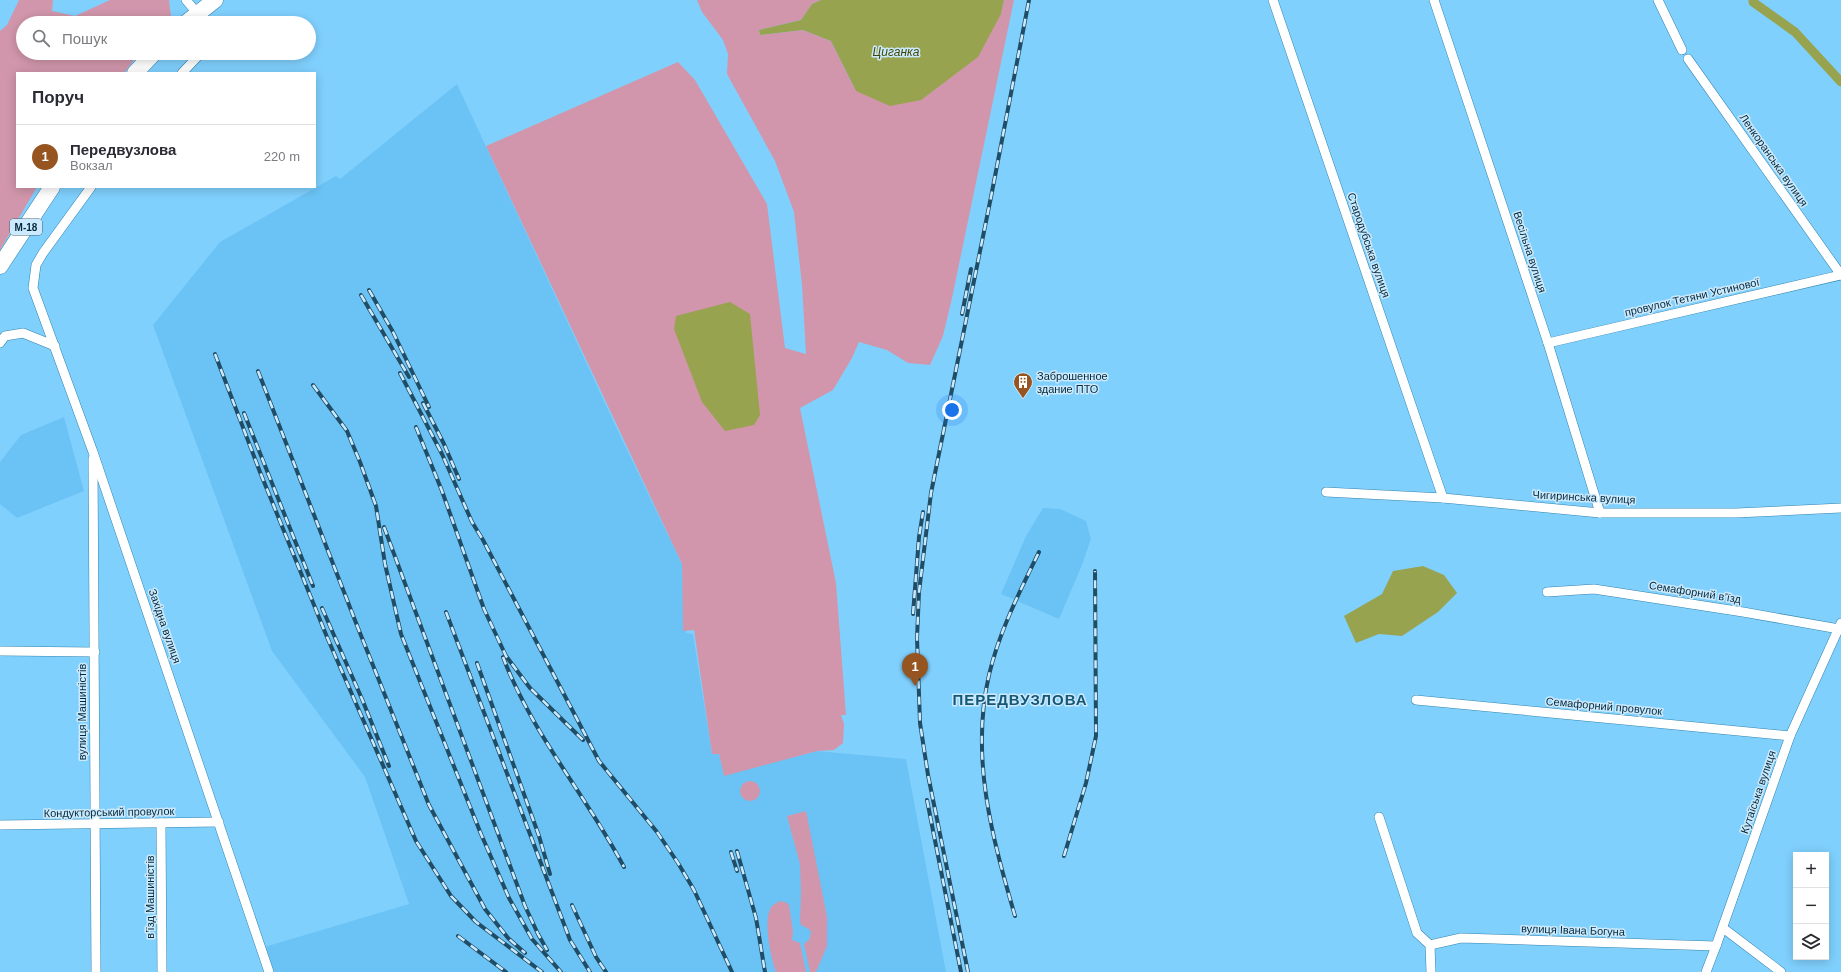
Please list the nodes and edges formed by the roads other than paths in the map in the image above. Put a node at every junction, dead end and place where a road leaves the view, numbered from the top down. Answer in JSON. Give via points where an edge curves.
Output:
{"nodes":[{"id":1,"x":186,"y":0,"type":"edge"},
{"id":2,"x":215,"y":0,"type":"edge"},
{"id":3,"x":1273,"y":0,"type":"edge"},
{"id":4,"x":1434,"y":0,"type":"edge"},
{"id":5,"x":1658,"y":0,"type":"edge"},
{"id":6,"x":200,"y":16,"type":"edge"},
{"id":7,"x":203,"y":16,"type":"edge"},
{"id":8,"x":1682,"y":50,"type":"dead end"},
{"id":9,"x":1688,"y":59,"type":"dead end"},
{"id":10,"x":147,"y":60,"type":"edge"},
{"id":11,"x":194,"y":60,"type":"edge"},
{"id":12,"x":136,"y":72,"type":"edge"},
{"id":13,"x":183,"y":72,"type":"edge"},
{"id":14,"x":51,"y":188,"type":"edge"},
{"id":15,"x":90,"y":188,"type":"edge"},
{"id":16,"x":0,"y":266,"type":"edge"},
{"id":17,"x":1841,"y":275,"type":"edge"},
{"id":18,"x":0,"y":343,"type":"edge"},
{"id":19,"x":1548,"y":343,"type":"junction"},
{"id":20,"x":55,"y":346,"type":"junction"},
{"id":21,"x":93,"y":452,"type":"junction"},
{"id":22,"x":1326,"y":492,"type":"dead end"},
{"id":23,"x":1443,"y":498,"type":"junction"},
{"id":24,"x":1841,"y":508,"type":"edge"},
{"id":25,"x":1600,"y":513,"type":"junction"},
{"id":26,"x":1547,"y":592,"type":"dead end"},
{"id":27,"x":1840,"y":626,"type":"edge"},
{"id":28,"x":0,"y":651,"type":"edge"},
{"id":29,"x":95,"y":652,"type":"junction"},
{"id":30,"x":1416,"y":700,"type":"dead end"},
{"id":31,"x":1790,"y":736,"type":"junction"},
{"id":32,"x":1379,"y":817,"type":"dead end"},
{"id":33,"x":219,"y":822,"type":"junction"},
{"id":34,"x":161,"y":823,"type":"junction"},
{"id":35,"x":94,"y":824,"type":"junction"},
{"id":36,"x":0,"y":825,"type":"edge"},
{"id":37,"x":1723,"y":928,"type":"junction"},
{"id":38,"x":1430,"y":945,"type":"junction"},
{"id":39,"x":1716,"y":946,"type":"junction"},
{"id":40,"x":96,"y":972,"type":"edge"},
{"id":41,"x":162,"y":972,"type":"edge"},
{"id":42,"x":269,"y":972,"type":"edge"},
{"id":43,"x":1431,"y":972,"type":"edge"},
{"id":44,"x":1706,"y":972,"type":"edge"},
{"id":45,"x":1781,"y":972,"type":"edge"}],
"edges":[{"from":1,"to":6,"type":"street"},
{"from":2,"to":7,"type":"highway"},
{"from":3,"to":23,"type":"street","name":"Стародубська вулиця"},
{"from":4,"to":19,"type":"street","name":"Весільна вулиця"},
{"from":5,"to":8,"type":"street"},
{"from":9,"to":17,"type":"street","name":"Ленкоранська вулиця"},
{"from":10,"to":12,"type":"highway"},
{"from":11,"to":13,"type":"street"},
{"from":14,"to":16,"type":"highway","number":"М-18"},
{"from":15,"to":20,"type":"street","name":"Західна вулиця","via":[[36,265],[33,288]]},
{"from":17,"to":19,"type":"street","name":"провулок Тетяни Устинової"},
{"from":18,"to":20,"type":"street","via":[[5,336],[23,333]]},
{"from":19,"to":25,"type":"street","name":"Весільна вулиця"},
{"from":20,"to":21,"type":"street","name":"Західна вулиця"},
{"from":21,"to":29,"type":"street","name":"вулиця Машиністів"},
{"from":21,"to":33,"type":"street","name":"Західна вулиця"},
{"from":22,"to":23,"type":"street","name":"Чигиринська вулиця"},
{"from":23,"to":25,"type":"street","name":"Чигиринська вулиця"},
{"from":24,"to":25,"type":"street","name":"Чигиринська вулиця","via":[[1736,513]]},
{"from":26,"to":27,"type":"street","name":"Семафорний в’їзд","via":[[1594,589]]},
{"from":27,"to":31,"type":"street","name":"Кутаїська вулиця"},
{"from":28,"to":29,"type":"street"},
{"from":29,"to":35,"type":"street","name":"вулиця Машиністів"},
{"from":30,"to":31,"type":"street","name":"Семафорний провулок"},
{"from":31,"to":37,"type":"street","name":"Кутаїська вулиця"},
{"from":32,"to":38,"type":"street","via":[[1417,933]]},
{"from":33,"to":34,"type":"street","name":"Кондукторський провулок"},
{"from":33,"to":42,"type":"street","name":"Західна вулиця"},
{"from":34,"to":35,"type":"street","name":"Кондукторський провулок"},
{"from":34,"to":41,"type":"street","name":"в’їзд Машиністів"},
{"from":35,"to":36,"type":"street","name":"Кондукторський провулок"},
{"from":35,"to":40,"type":"street","name":"вулиця Машиністів"},
{"from":37,"to":39,"type":"street","name":"Кутаїська вулиця"},
{"from":37,"to":45,"type":"street"},
{"from":38,"to":39,"type":"street","name":"вулиця Івана Богуна","via":[[1461,938]]},
{"from":38,"to":43,"type":"street"},
{"from":39,"to":44,"type":"street","name":"Кутаїська вулиця"}]}
